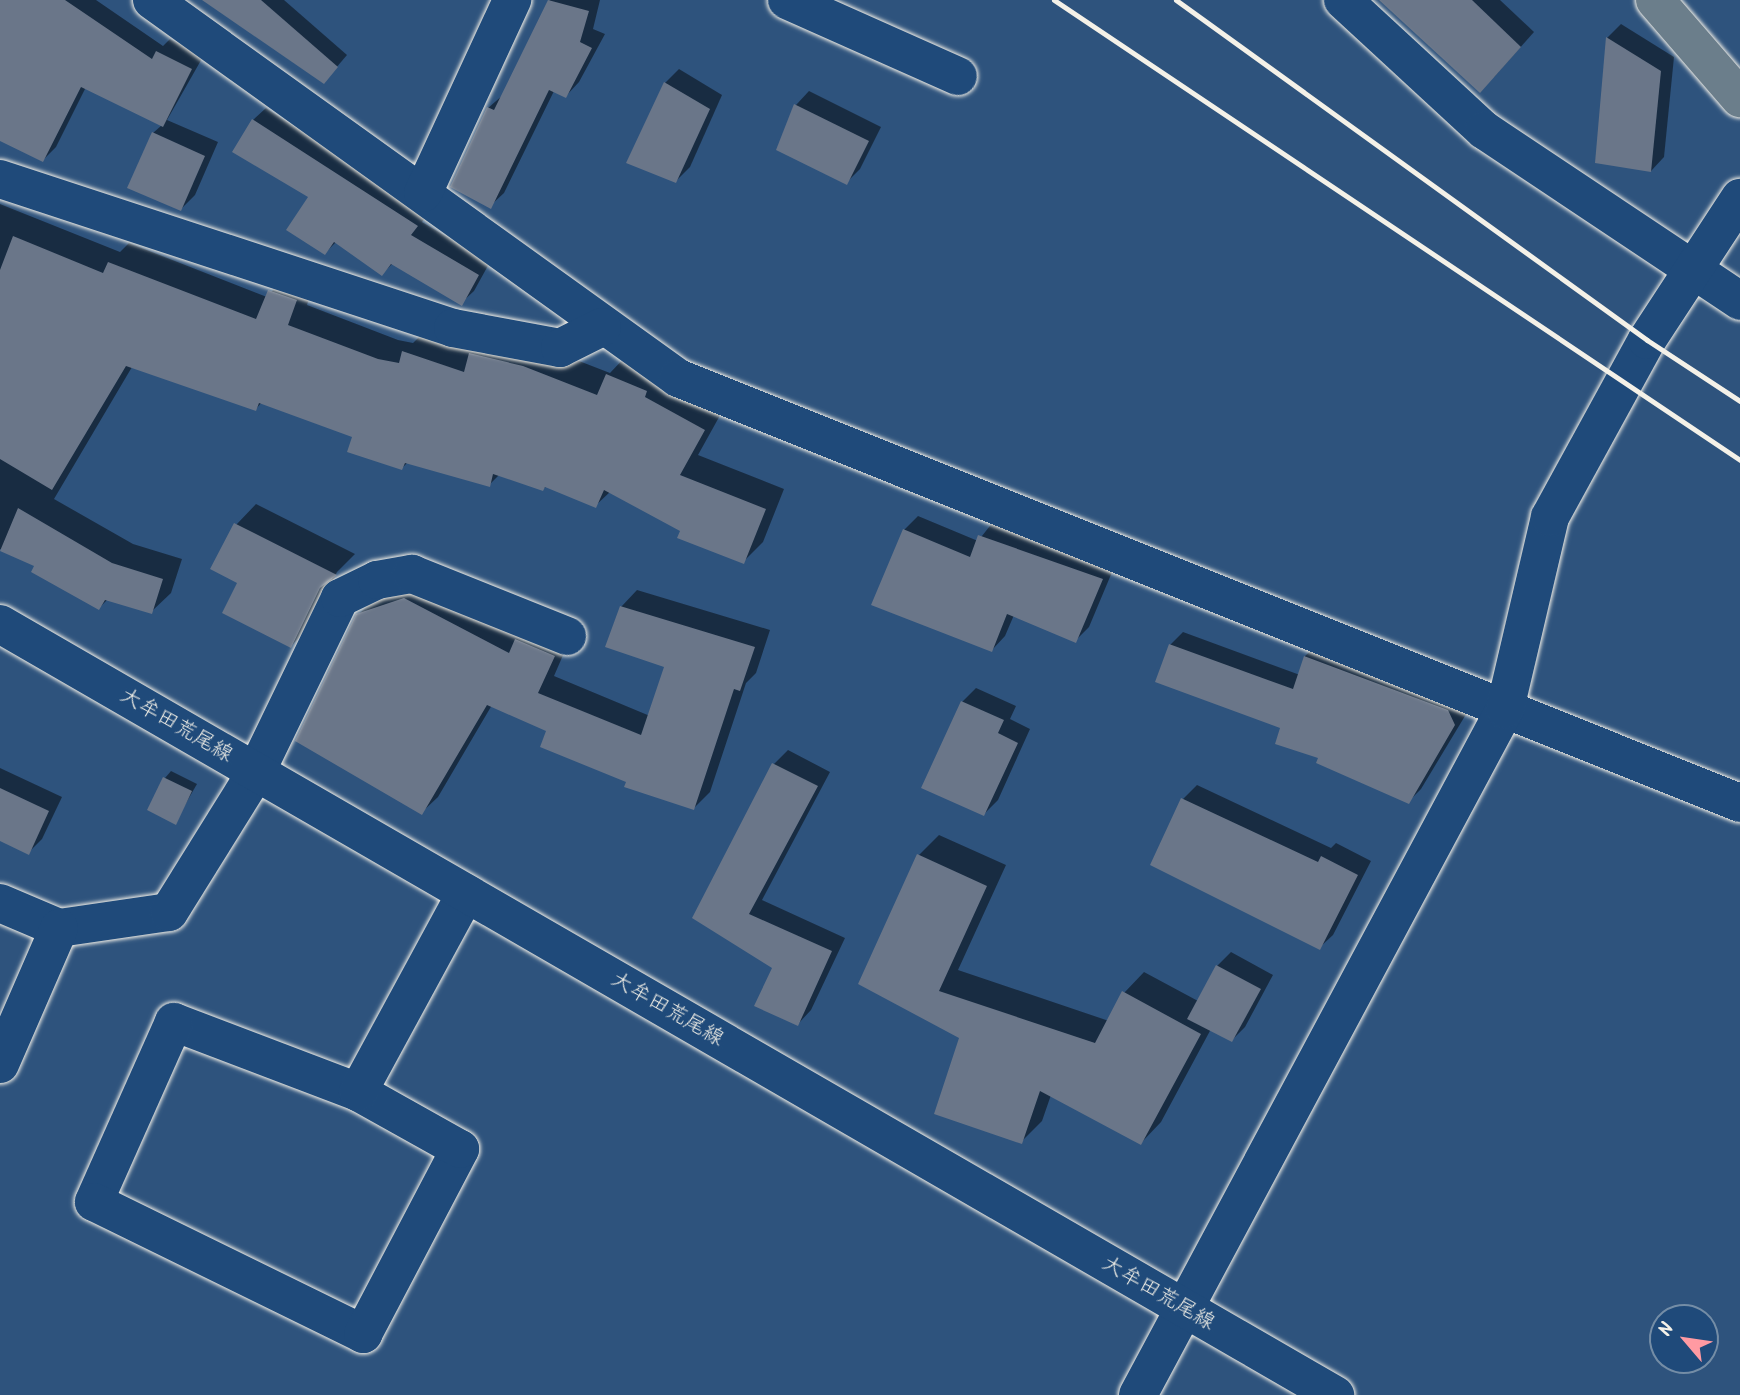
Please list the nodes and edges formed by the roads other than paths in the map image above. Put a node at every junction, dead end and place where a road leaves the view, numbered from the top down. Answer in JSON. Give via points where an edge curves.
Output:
{"nodes":[{"id":1,"x":152,"y":0,"type":"edge"},
{"id":2,"x":512,"y":0,"type":"edge"},
{"id":3,"x":787,"y":0,"type":"edge"},
{"id":4,"x":1343,"y":0,"type":"edge"},
{"id":5,"x":1655,"y":0,"type":"edge"},
{"id":6,"x":958,"y":76,"type":"dead end"},
{"id":7,"x":1740,"y":98,"type":"edge"},
{"id":8,"x":0,"y":179,"type":"edge"},
{"id":9,"x":423,"y":193,"type":"junction"},
{"id":10,"x":1740,"y":198,"type":"edge"},
{"id":11,"x":1691,"y":271,"type":"junction"},
{"id":12,"x":1740,"y":301,"type":"edge"},
{"id":13,"x":602,"y":327,"type":"junction"},
{"id":14,"x":0,"y":624,"type":"edge"},
{"id":15,"x":567,"y":636,"type":"dead end"},
{"id":16,"x":1505,"y":709,"type":"junction"},
{"id":17,"x":256,"y":772,"type":"junction"},
{"id":18,"x":1740,"y":803,"type":"edge"},
{"id":19,"x":466,"y":893,"type":"junction"},
{"id":20,"x":0,"y":903,"type":"edge"},
{"id":21,"x":59,"y":929,"type":"junction"},
{"id":22,"x":0,"y":1064,"type":"edge"},
{"id":23,"x":358,"y":1093,"type":"junction"},
{"id":24,"x":1184,"y":1310,"type":"junction"},
{"id":25,"x":1139,"y":1395,"type":"edge"},
{"id":26,"x":1335,"y":1395,"type":"edge"}],
"edges":[{"from":1,"to":9,"type":"street"},
{"from":2,"to":9,"type":"street"},
{"from":3,"to":6,"type":"street"},
{"from":4,"to":11,"type":"street","via":[[1484,131]]},
{"from":5,"to":7,"type":"highway"},
{"from":8,"to":13,"type":"street","via":[[453,328],[560,348]]},
{"from":9,"to":13,"type":"street"},
{"from":10,"to":11,"type":"street"},
{"from":11,"to":12,"type":"street"},
{"from":11,"to":16,"type":"street","via":[[1608,408],[1550,517]]},
{"from":13,"to":16,"type":"street","via":[[678,378]]},
{"from":14,"to":17,"type":"street","name":"大牟田荒尾線"},
{"from":15,"to":17,"type":"street","via":[[412,574],[377,580],[340,598]]},
{"from":16,"to":18,"type":"street"},
{"from":16,"to":24,"type":"street"},
{"from":17,"to":19,"type":"street","name":"大牟田荒尾線"},
{"from":17,"to":21,"type":"street","via":[[169,912]]},
{"from":19,"to":23,"type":"street"},
{"from":19,"to":24,"type":"street","name":"大牟田荒尾線"},
{"from":20,"to":21,"type":"street"},
{"from":21,"to":22,"type":"street"},
{"from":23,"to":23,"type":"street","via":[[460,1149],[363,1334],[94,1202],[174,1022]]},
{"from":24,"to":25,"type":"street"},
{"from":24,"to":26,"type":"street","name":"大牟田荒尾線"}]}
